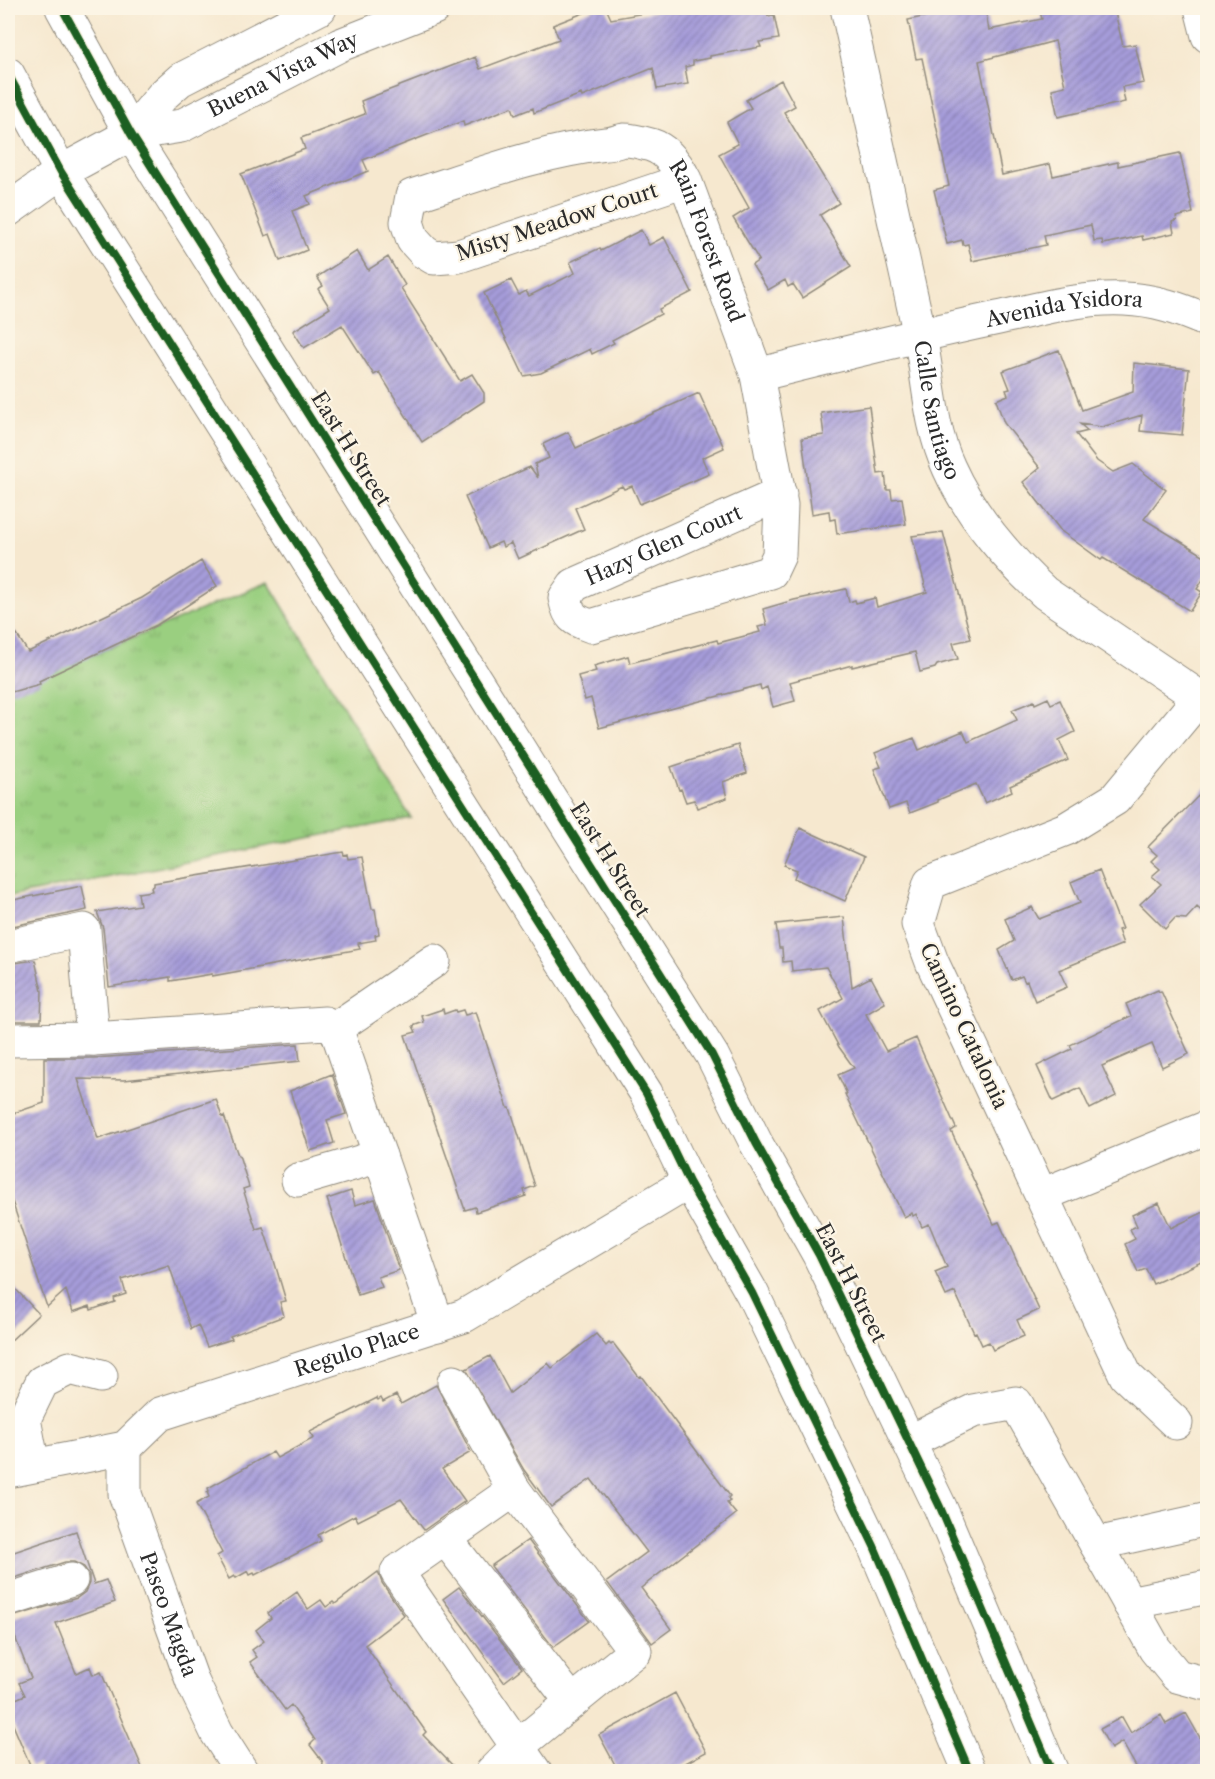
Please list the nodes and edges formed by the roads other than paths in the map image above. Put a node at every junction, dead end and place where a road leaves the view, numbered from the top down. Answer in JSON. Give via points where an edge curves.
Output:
{"nodes":[{"id":1,"x":62,"y":8,"type":"edge"},
{"id":2,"x":320,"y":8,"type":"edge"},
{"id":3,"x":434,"y":8,"type":"edge"},
{"id":4,"x":847,"y":8,"type":"edge"},
{"id":5,"x":1201,"y":8,"type":"edge"},
{"id":6,"x":1208,"y":36,"type":"edge"},
{"id":7,"x":8,"y":74,"type":"edge"},
{"id":8,"x":131,"y":134,"type":"junction"},
{"id":9,"x":624,"y":140,"type":"joint"},
{"id":10,"x":61,"y":172,"type":"junction"},
{"id":11,"x":685,"y":180,"type":"junction"},
{"id":12,"x":8,"y":210,"type":"edge"},
{"id":13,"x":1208,"y":321,"type":"edge"},
{"id":14,"x":920,"y":334,"type":"junction"},
{"id":15,"x":757,"y":375,"type":"junction"},
{"id":16,"x":780,"y":495,"type":"junction"},
{"id":17,"x":771,"y":572,"type":"joint"},
{"id":18,"x":1203,"y":701,"type":"edge"},
{"id":19,"x":8,"y":946,"type":"edge"},
{"id":20,"x":434,"y":961,"type":"dead end"},
{"id":21,"x":336,"y":1028,"type":"junction"},
{"id":22,"x":93,"y":1039,"type":"junction"},
{"id":23,"x":8,"y":1040,"type":"edge"},
{"id":24,"x":1208,"y":1127,"type":"edge"},
{"id":25,"x":380,"y":1156,"type":"junction"},
{"id":26,"x":298,"y":1180,"type":"dead end"},
{"id":27,"x":689,"y":1182,"type":"junction"},
{"id":28,"x":1042,"y":1195,"type":"junction"},
{"id":29,"x":438,"y":1325,"type":"junction"},
{"id":30,"x":101,"y":1376,"type":"dead end"},
{"id":31,"x":454,"y":1382,"type":"dead end"},
{"id":32,"x":1176,"y":1423,"type":"dead end"},
{"id":33,"x":909,"y":1442,"type":"junction"},
{"id":34,"x":125,"y":1448,"type":"junction"},
{"id":35,"x":20,"y":1468,"type":"edge"},
{"id":36,"x":514,"y":1490,"type":"junction"},
{"id":37,"x":1208,"y":1519,"type":"edge"},
{"id":38,"x":445,"y":1538,"type":"junction"},
{"id":39,"x":1096,"y":1544,"type":"junction"},
{"id":40,"x":71,"y":1581,"type":"dead end"},
{"id":41,"x":1208,"y":1587,"type":"edge"},
{"id":42,"x":8,"y":1600,"type":"edge"},
{"id":43,"x":1129,"y":1602,"type":"junction"},
{"id":44,"x":1208,"y":1682,"type":"edge"},
{"id":45,"x":572,"y":1702,"type":"junction"},
{"id":46,"x":526,"y":1759,"type":"edge"},
{"id":47,"x":242,"y":1772,"type":"edge"},
{"id":48,"x":492,"y":1772,"type":"edge"},
{"id":49,"x":970,"y":1772,"type":"edge"},
{"id":50,"x":1052,"y":1772,"type":"edge"}],
"edges":[{"from":1,"to":8,"type":"street","name":"East H Street"},
{"from":2,"to":8,"type":"street","name":"Buena Vista Way","via":[[180,80]]},
{"from":3,"to":8,"type":"street","name":"Buena Vista Way","via":[[340,45],[181,126]]},
{"from":4,"to":14,"type":"street","name":"Calle Santiago"},
{"from":5,"to":6,"type":"street"},
{"from":7,"to":10,"type":"street"},
{"from":8,"to":10,"type":"street","name":"Buena Vista Way"},
{"from":8,"to":33,"type":"street","name":"East H Street","via":[[712,1055],[819,1255]]},
{"from":9,"to":11,"type":"street","name":"Rain Forest Road","via":[[664,151]]},
{"from":9,"to":11,"type":"street","name":"Misty Meadow Court","via":[[573,148],[412,196],[407,222],[413,240],[434,258],[459,256]]},
{"from":10,"to":12,"type":"street","name":"Buena Vista Way"},
{"from":10,"to":27,"type":"street","via":[[646,1093]]},
{"from":11,"to":15,"type":"street","name":"Rain Forest Road"},
{"from":13,"to":14,"type":"street","name":"Avenida Ysidora","via":[[1161,304],[1125,299],[1080,300]]},
{"from":14,"to":15,"type":"street"},
{"from":14,"to":18,"type":"street","name":"Calle Santiago","via":[[937,439],[965,498],[989,533],[1045,593]]},
{"from":15,"to":16,"type":"street","name":"Rain Forest Road"},
{"from":16,"to":17,"type":"street","name":"Rain Forest Road","via":[[779,555]]},
{"from":16,"to":17,"type":"street","name":"Hazy Glen Court","via":[[574,585],[565,598],[568,612],[578,622],[591,626]]},
{"from":18,"to":28,"type":"street","name":"Camino Catalonia","via":[[1115,799],[1066,829],[930,883],[918,924],[921,933]]},
{"from":19,"to":22,"type":"street","via":[[84,930]]},
{"from":20,"to":21,"type":"street"},
{"from":21,"to":22,"type":"street","via":[[325,1023]]},
{"from":21,"to":25,"type":"street"},
{"from":22,"to":23,"type":"street"},
{"from":24,"to":28,"type":"street"},
{"from":25,"to":26,"type":"street"},
{"from":25,"to":29,"type":"street"},
{"from":27,"to":29,"type":"street","name":"Regulo Place","via":[[464,1316]]},
{"from":27,"to":49,"type":"street","via":[[752,1293],[869,1535]]},
{"from":28,"to":32,"type":"street","name":"Camino Catalonia","via":[[1126,1377]]},
{"from":29,"to":34,"type":"street","name":"Regulo Place","via":[[160,1414]]},
{"from":30,"to":35,"type":"street","via":[[70,1368],[42,1382],[24,1419]]},
{"from":31,"to":36,"type":"street"},
{"from":33,"to":39,"type":"street","via":[[973,1412],[1016,1403]]},
{"from":33,"to":50,"type":"street","name":"East H Street"},
{"from":34,"to":35,"type":"street"},
{"from":34,"to":47,"type":"street","name":"Paseo Magda","via":[[125,1494],[194,1683]]},
{"from":36,"to":38,"type":"street"},
{"from":36,"to":45,"type":"street","via":[[635,1651]]},
{"from":37,"to":39,"type":"street"},
{"from":38,"to":45,"type":"street"},
{"from":38,"to":46,"type":"street","via":[[397,1572]]},
{"from":39,"to":43,"type":"street"},
{"from":40,"to":42,"type":"street"},
{"from":41,"to":43,"type":"street"},
{"from":43,"to":44,"type":"street","via":[[1155,1649],[1177,1676]]},
{"from":45,"to":46,"type":"street"},
{"from":46,"to":48,"type":"street"}]}
